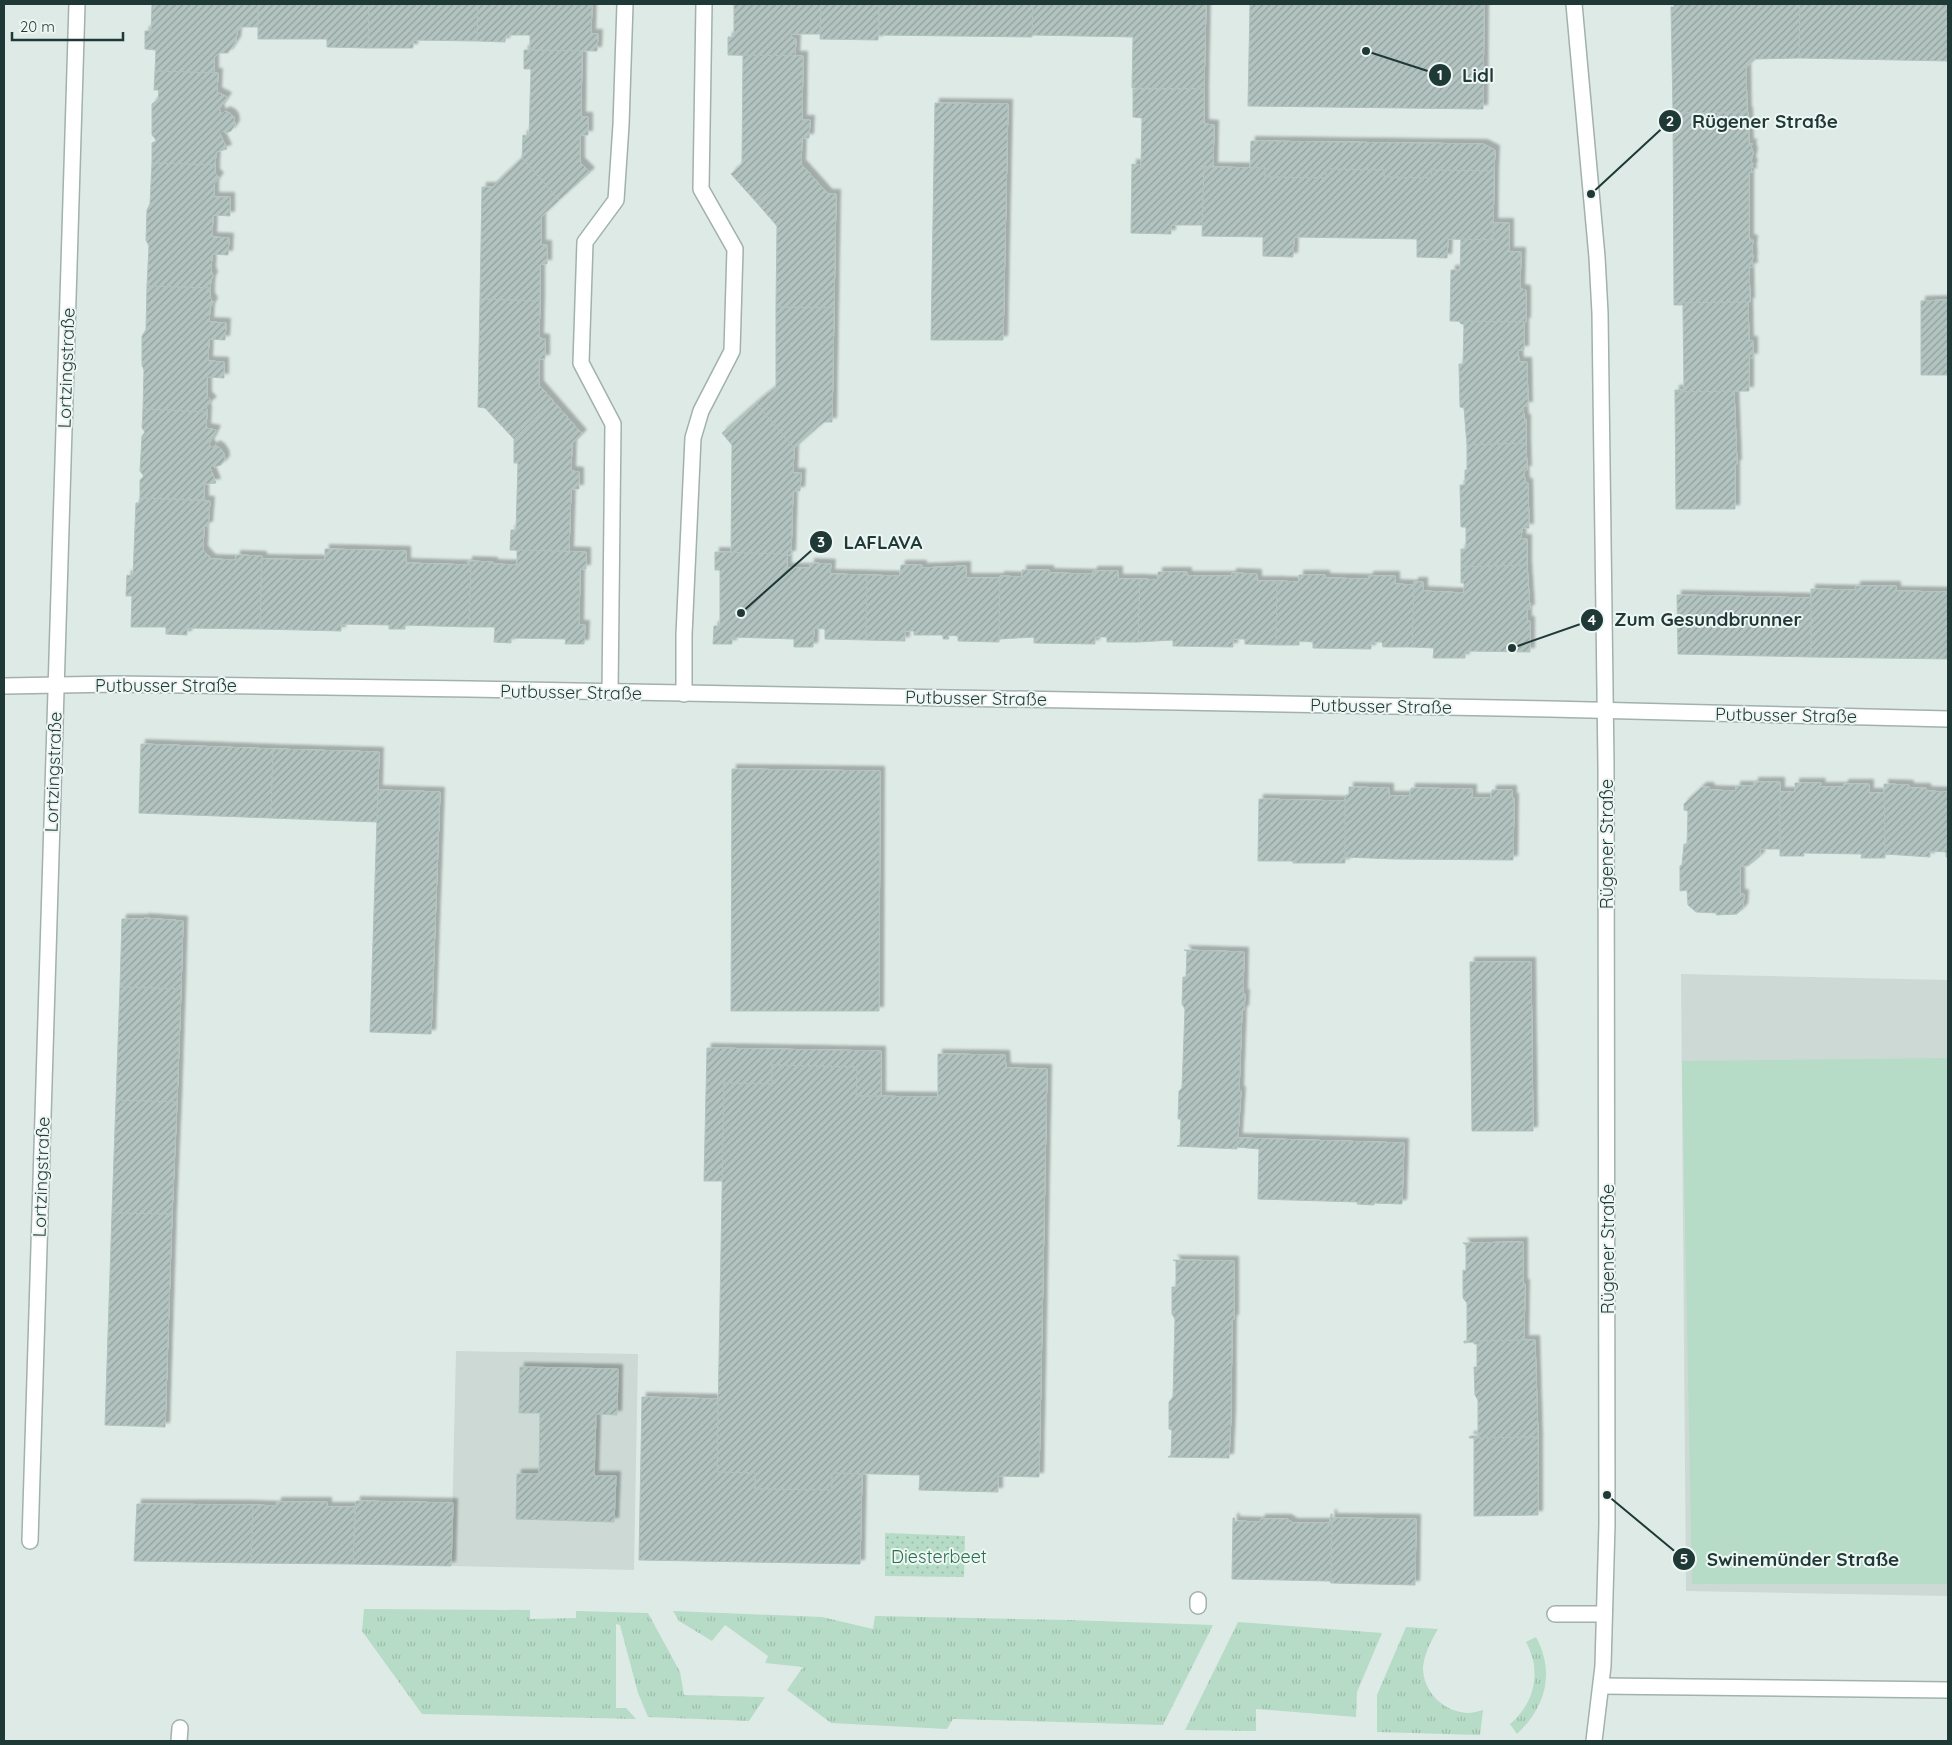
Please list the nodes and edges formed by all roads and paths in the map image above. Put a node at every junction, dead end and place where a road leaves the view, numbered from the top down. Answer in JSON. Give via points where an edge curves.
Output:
{"nodes":[{"id":1,"x":77,"y":4,"type":"edge"},
{"id":2,"x":625,"y":4,"type":"edge"},
{"id":3,"x":704,"y":4,"type":"edge"},
{"id":4,"x":1574,"y":4,"type":"edge"},
{"id":5,"x":4,"y":686,"type":"edge"},
{"id":6,"x":56,"y":686,"type":"junction"},
{"id":7,"x":610,"y":692,"type":"junction"},
{"id":8,"x":684,"y":694,"type":"junction"},
{"id":9,"x":1605,"y":710,"type":"junction"},
{"id":10,"x":1948,"y":719,"type":"edge"},
{"id":11,"x":30,"y":1541,"type":"dead end"},
{"id":12,"x":1555,"y":1614,"type":"dead end"},
{"id":13,"x":1604,"y":1614,"type":"junction"},
{"id":14,"x":1601,"y":1686,"type":"junction"},
{"id":15,"x":1948,"y":1690,"type":"edge"},
{"id":16,"x":1594,"y":1741,"type":"edge"}],
"edges":[{"from":1,"to":6,"type":"street","name":"Lortzingstraße"},
{"from":2,"to":7,"type":"street","via":[[616,200],[586,242],[581,363],[613,424]]},
{"from":3,"to":8,"type":"street","via":[[702,189],[735,249],[732,352],[701,411],[693,438]]},
{"from":4,"to":9,"type":"street","name":"Rügener Straße","via":[[1600,292]]},
{"from":5,"to":6,"type":"street","name":"Putbusser Straße"},
{"from":6,"to":7,"type":"street","name":"Putbusser Straße","via":[[115,684]]},
{"from":6,"to":11,"type":"street","name":"Lortzingstraße"},
{"from":7,"to":8,"type":"street","name":"Putbusser Straße"},
{"from":8,"to":9,"type":"street","name":"Putbusser Straße"},
{"from":9,"to":10,"type":"street","name":"Putbusser Straße"},
{"from":9,"to":13,"type":"street","name":"Rügener Straße","via":[[1607,1495]]},
{"from":12,"to":13,"type":"street"},
{"from":13,"to":14,"type":"street","name":"Rügener Straße"},
{"from":14,"to":15,"type":"street"},
{"from":14,"to":16,"type":"street","name":"Rügener Straße"}]}
